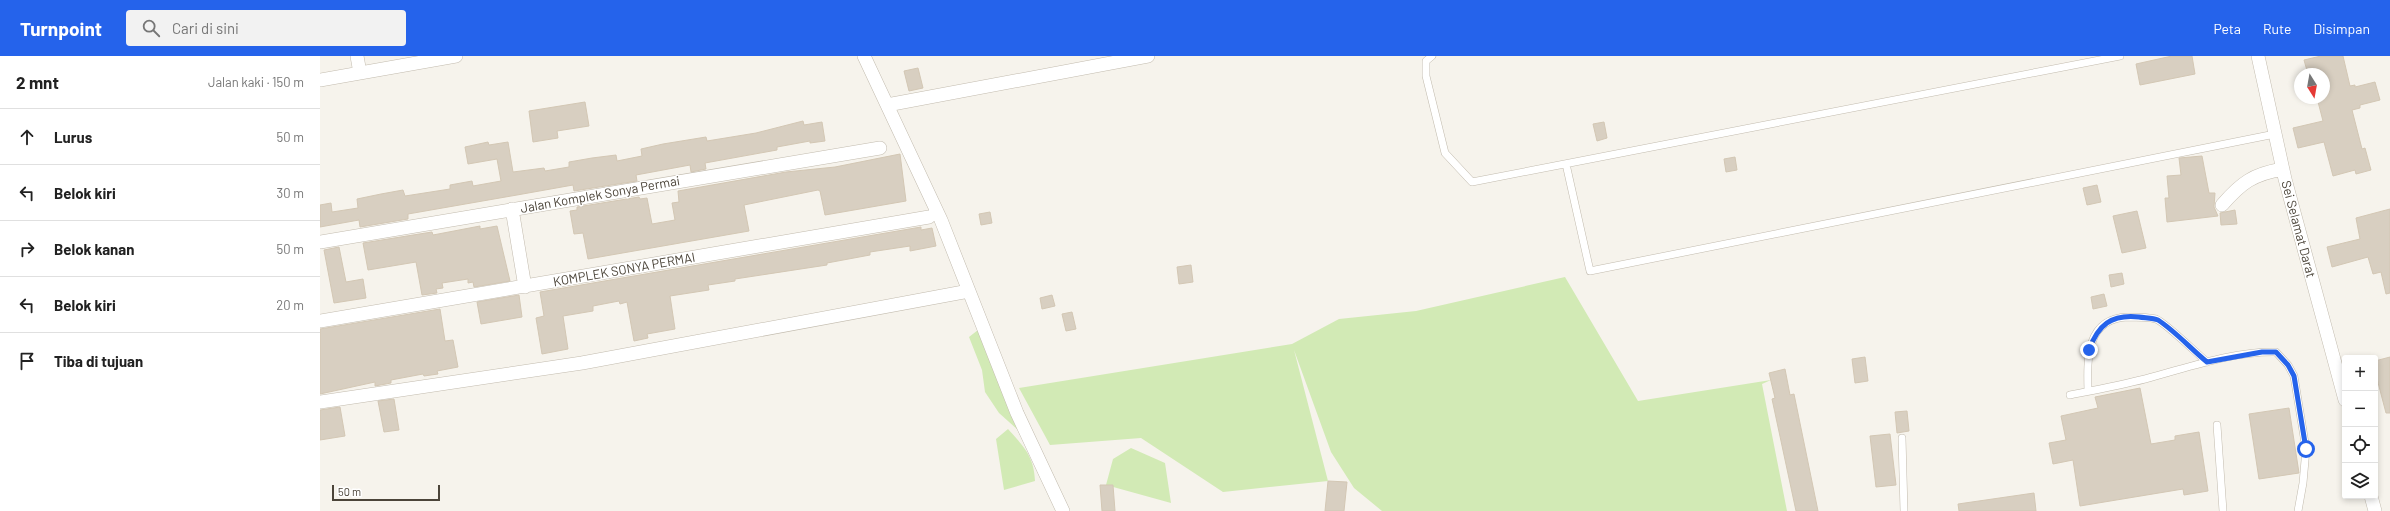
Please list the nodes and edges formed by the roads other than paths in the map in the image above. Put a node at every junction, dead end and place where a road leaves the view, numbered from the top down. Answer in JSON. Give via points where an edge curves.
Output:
{"nodes":[{"id":1,"x":357,"y":56,"type":"edge"},
{"id":2,"x":456,"y":56,"type":"edge"},
{"id":3,"x":864,"y":56,"type":"edge"},
{"id":4,"x":1148,"y":56,"type":"edge"},
{"id":5,"x":1432,"y":56,"type":"edge"},
{"id":6,"x":2120,"y":56,"type":"edge"},
{"id":7,"x":2258,"y":56,"type":"edge"},
{"id":8,"x":360,"y":73,"type":"junction"},
{"id":9,"x":320,"y":80,"type":"edge"},
{"id":10,"x":887,"y":105,"type":"junction"},
{"id":11,"x":2275,"y":134,"type":"junction"},
{"id":12,"x":880,"y":148,"type":"dead end"},
{"id":13,"x":1566,"y":164,"type":"junction"},
{"id":14,"x":2278,"y":170,"type":"junction"},
{"id":15,"x":2222,"y":205,"type":"dead end"},
{"id":16,"x":512,"y":209,"type":"junction"},
{"id":17,"x":929,"y":217,"type":"dead end"},
{"id":18,"x":320,"y":242,"type":"edge"},
{"id":19,"x":525,"y":286,"type":"junction"},
{"id":20,"x":969,"y":291,"type":"junction"},
{"id":21,"x":320,"y":321,"type":"edge"},
{"id":22,"x":2207,"y":362,"type":"junction"},
{"id":23,"x":2088,"y":391,"type":"junction"},
{"id":24,"x":2342,"y":391,"type":"edge"},
{"id":25,"x":2070,"y":395,"type":"dead end"},
{"id":26,"x":320,"y":402,"type":"edge"},
{"id":27,"x":2217,"y":425,"type":"dead end"},
{"id":28,"x":1902,"y":438,"type":"dead end"},
{"id":29,"x":2372,"y":499,"type":"edge"},
{"id":30,"x":1063,"y":511,"type":"edge"},
{"id":31,"x":1904,"y":511,"type":"edge"},
{"id":32,"x":2223,"y":511,"type":"edge"},
{"id":33,"x":2298,"y":511,"type":"edge"},
{"id":34,"x":2375,"y":511,"type":"edge"}],
"edges":[{"from":1,"to":8,"type":"street"},
{"from":2,"to":8,"type":"street"},
{"from":3,"to":10,"type":"street"},
{"from":4,"to":10,"type":"street"},
{"from":5,"to":13,"type":"lane","via":[[1426,61],[1426,76],[1445,153],[1472,182]]},
{"from":6,"to":13,"type":"lane"},
{"from":7,"to":11,"type":"street","name":"Sei Selamat Darat"},
{"from":8,"to":9,"type":"street"},
{"from":10,"to":20,"type":"street","via":[[938,213]]},
{"from":11,"to":13,"type":"lane","via":[[1590,271]]},
{"from":11,"to":14,"type":"street","name":"Sei Selamat Darat"},
{"from":12,"to":16,"type":"street","name":"Jalan Komplek Sonya Permai"},
{"from":14,"to":15,"type":"street","via":[[2253,176],[2241,184]]},
{"from":14,"to":24,"type":"street","name":"Sei Selamat Darat"},
{"from":16,"to":18,"type":"street","name":"Jalan Komplek Sonya Permai"},
{"from":16,"to":19,"type":"street"},
{"from":17,"to":19,"type":"street","name":"KOMPLEK SONYA PERMAI"},
{"from":19,"to":21,"type":"street","name":"KOMPLEK SONYA PERMAI"},
{"from":20,"to":26,"type":"street","via":[[582,363]]},
{"from":20,"to":30,"type":"street","via":[[1017,413]]},
{"from":22,"to":23,"type":"lane"},
{"from":22,"to":23,"type":"lane","via":[[2157,320],[2121,317],[2109,320],[2092,340],[2087,361]]},
{"from":22,"to":33,"type":"lane","via":[[2262,352],[2276,352],[2288,365],[2294,376],[2306,449]]},
{"from":23,"to":25,"type":"lane"},
{"from":27,"to":32,"type":"lane"},
{"from":28,"to":31,"type":"lane"},
{"from":29,"to":34,"type":"street"}]}
